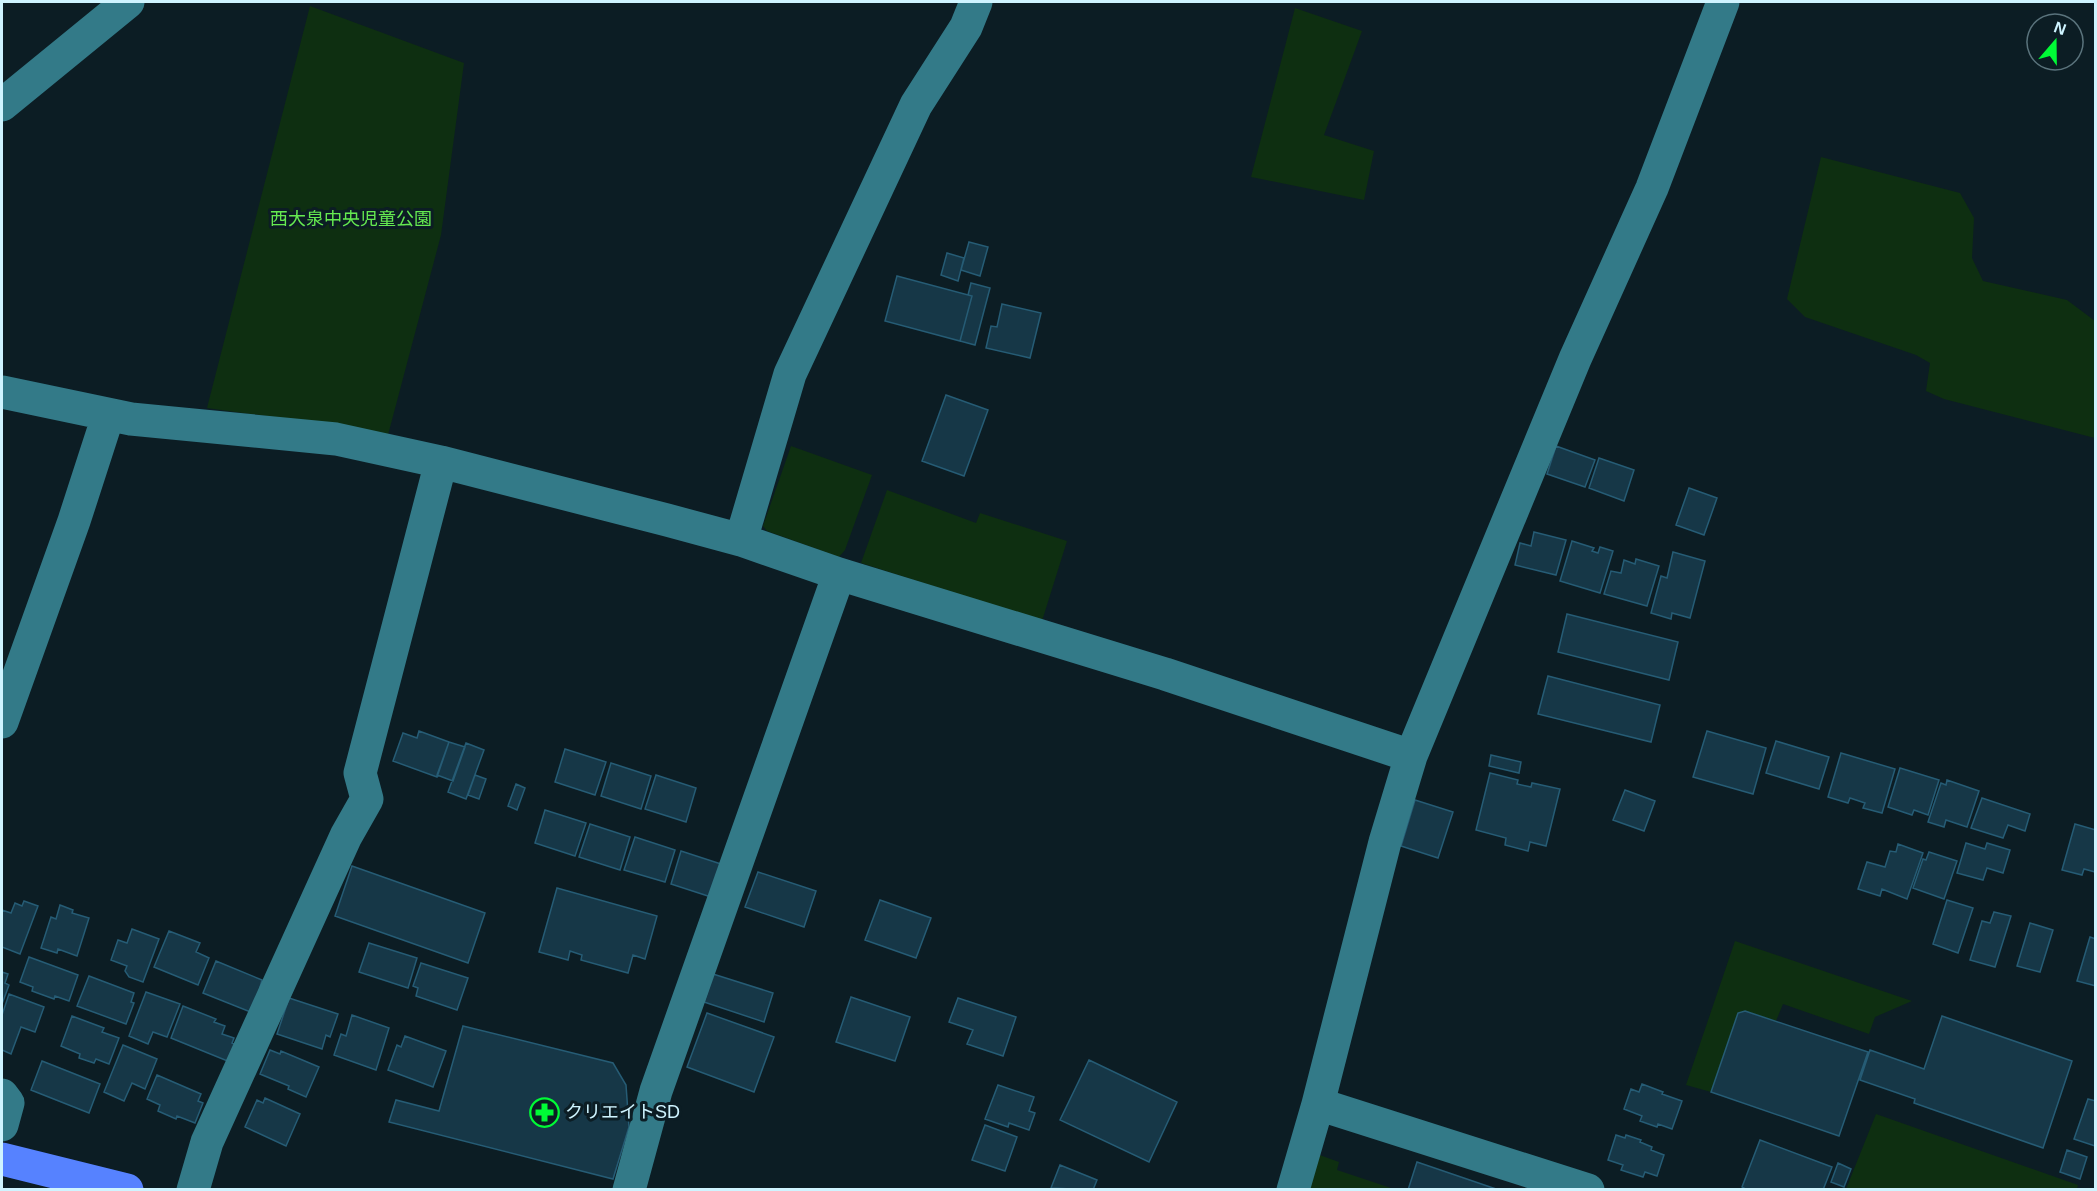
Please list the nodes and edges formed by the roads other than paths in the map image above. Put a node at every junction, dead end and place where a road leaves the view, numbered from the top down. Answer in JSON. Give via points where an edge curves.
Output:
{"nodes":[{"id":1,"x":128,"y":2,"type":"edge"},
{"id":2,"x":976,"y":2,"type":"edge"},
{"id":3,"x":1723,"y":2,"type":"edge"},
{"id":4,"x":2,"y":105,"type":"edge"},
{"id":5,"x":2,"y":392,"type":"edge"},
{"id":6,"x":108,"y":416,"type":"junction"},
{"id":7,"x":441,"y":462,"type":"junction"},
{"id":8,"x":741,"y":540,"type":"junction"},
{"id":9,"x":839,"y":574,"type":"junction"},
{"id":10,"x":2,"y":722,"type":"edge"},
{"id":11,"x":1411,"y":756,"type":"junction"},
{"id":12,"x":2,"y":1095,"type":"edge"},
{"id":13,"x":1318,"y":1104,"type":"junction"},
{"id":14,"x":2,"y":1125,"type":"edge"},
{"id":15,"x":2,"y":1159,"type":"edge"},
{"id":16,"x":127,"y":1190,"type":"edge"},
{"id":17,"x":193,"y":1190,"type":"edge"},
{"id":18,"x":629,"y":1190,"type":"edge"},
{"id":19,"x":1293,"y":1190,"type":"edge"},
{"id":20,"x":1588,"y":1190,"type":"edge"}],
"edges":[{"from":1,"to":4,"type":"street"},
{"from":2,"to":8,"type":"street","via":[[966,27],[916,105],[790,374]]},
{"from":3,"to":11,"type":"street","via":[[1652,188],[1575,359]]},
{"from":5,"to":6,"type":"street"},
{"from":6,"to":7,"type":"street","via":[[336,439]]},
{"from":6,"to":10,"type":"street"},
{"from":7,"to":8,"type":"street"},
{"from":7,"to":17,"type":"street","via":[[360,773],[367,799],[346,836],[207,1142]]},
{"from":8,"to":9,"type":"street"},
{"from":9,"to":11,"type":"street","via":[[1166,674]]},
{"from":9,"to":18,"type":"street","via":[[656,1091]]},
{"from":11,"to":13,"type":"street","via":[[1378,864]]},
{"from":12,"to":14,"type":"street","via":[[8,1103]]},
{"from":13,"to":19,"type":"street"},
{"from":13,"to":20,"type":"street"},
{"from":15,"to":16,"type":"main road"}]}
